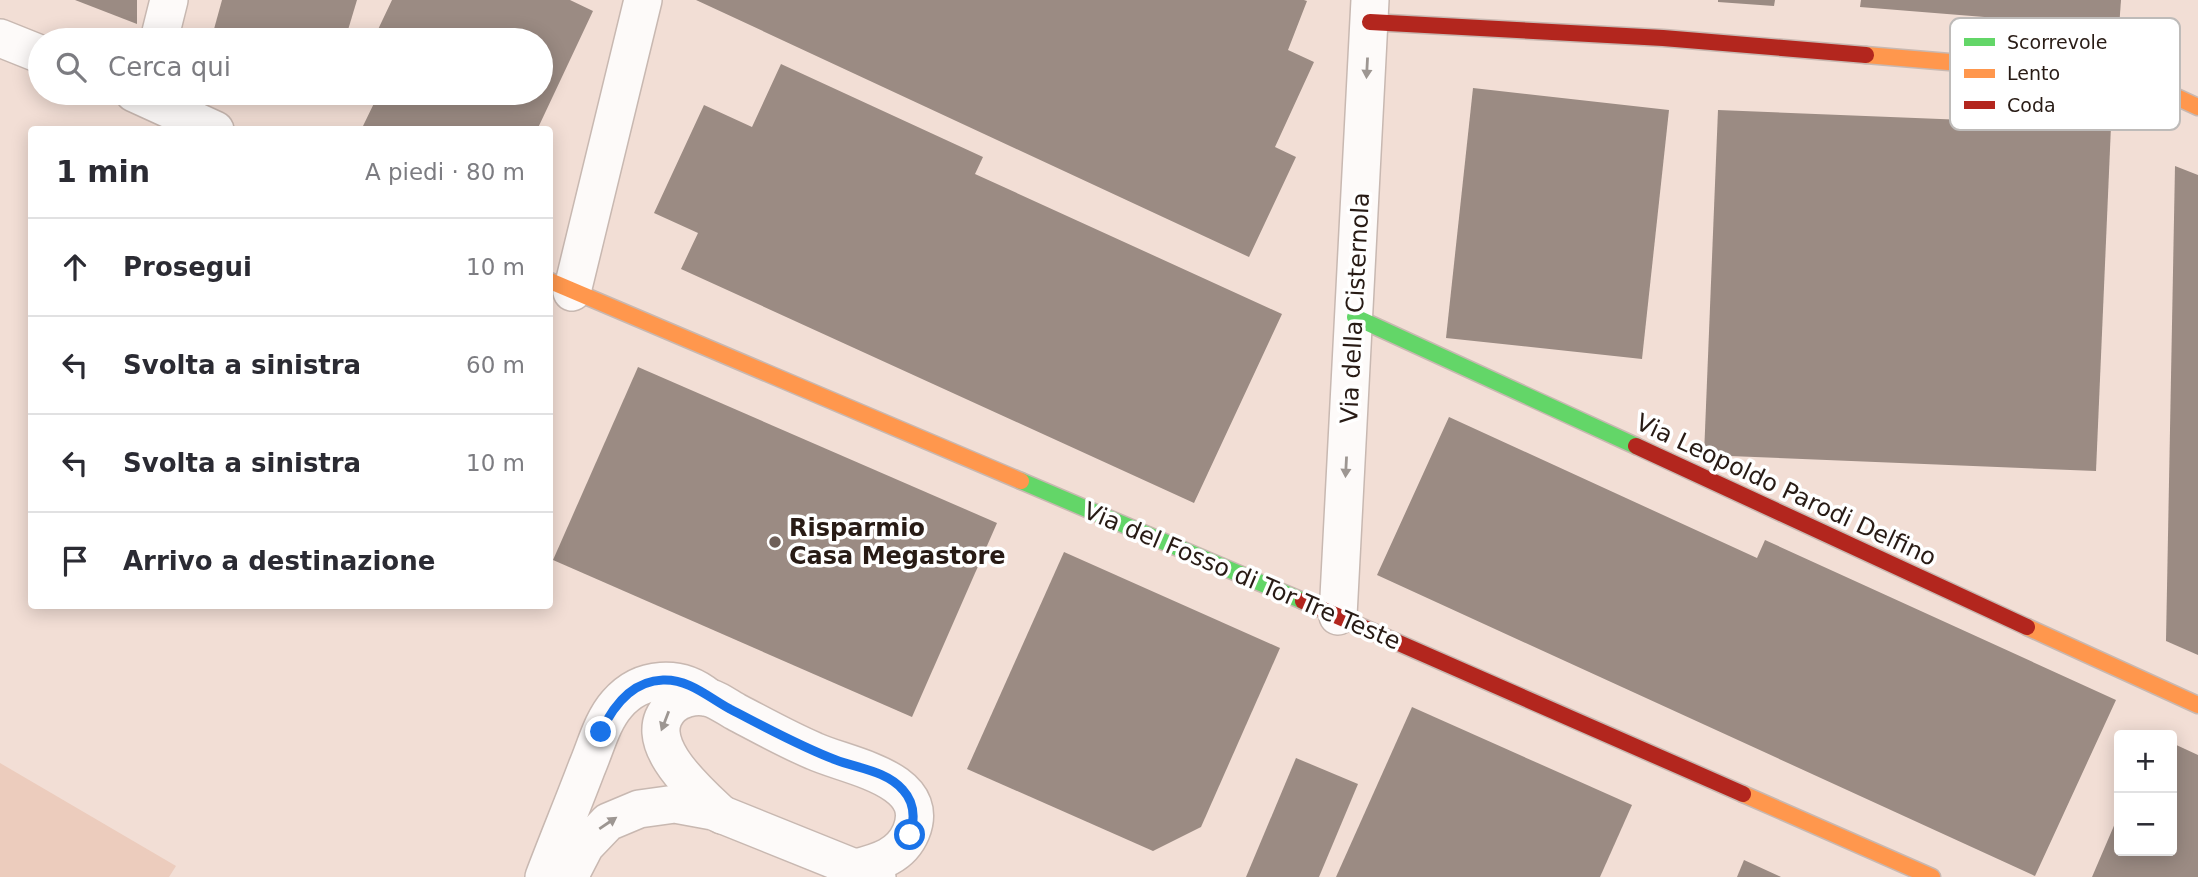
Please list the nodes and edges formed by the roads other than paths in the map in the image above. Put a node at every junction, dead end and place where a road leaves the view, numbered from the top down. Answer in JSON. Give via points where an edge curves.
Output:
{"nodes":[{"id":1,"x":169,"y":0,"type":"edge"},
{"id":2,"x":643,"y":0,"type":"edge"},
{"id":3,"x":1370,"y":11,"type":"edge"},
{"id":4,"x":162,"y":28,"type":"edge"},
{"id":5,"x":0,"y":38,"type":"edge"},
{"id":6,"x":28,"y":49,"type":"edge"},
{"id":7,"x":1950,"y":62,"type":"edge"},
{"id":8,"x":2180,"y":98,"type":"edge"},
{"id":9,"x":164,"y":105,"type":"edge"},
{"id":10,"x":2198,"y":107,"type":"edge"},
{"id":11,"x":207,"y":126,"type":"edge"},
{"id":12,"x":561,"y":287,"type":"edge"},
{"id":13,"x":1355,"y":317,"type":"junction"},
{"id":14,"x":1338,"y":616,"type":"junction"},
{"id":15,"x":708,"y":697,"type":"junction"},
{"id":16,"x":2198,"y":705,"type":"edge"},
{"id":17,"x":722,"y":815,"type":"junction"},
{"id":18,"x":866,"y":873,"type":"edge"},
{"id":19,"x":544,"y":877,"type":"edge"},
{"id":20,"x":569,"y":877,"type":"edge"},
{"id":21,"x":1932,"y":877,"type":"edge"}],
"edges":[{"from":1,"to":4,"type":"street"},
{"from":2,"to":12,"type":"street"},
{"from":3,"to":7,"type":"street"},
{"from":3,"to":13,"type":"street","name":"Via della Cisternola","one_way":true},
{"from":5,"to":6,"type":"street"},
{"from":8,"to":10,"type":"street"},
{"from":9,"to":11,"type":"street"},
{"from":12,"to":14,"type":"street","name":"Via del Fosso di Tor Tre Teste"},
{"from":13,"to":14,"type":"street","name":"Via della Cisternola","one_way":true},
{"from":13,"to":16,"type":"street","name":"Via Leopoldo Parodi Delfino"},
{"from":14,"to":21,"type":"street","name":"Via del Fosso di Tor Tre Teste"},
{"from":15,"to":17,"type":"street","one_way":true,"via":[[687,698],[671,707],[663,716],[661,736],[678,769]]},
{"from":15,"to":18,"type":"street","via":[[814,751],[872,771],[902,788],[914,810],[910,835],[902,847]]},
{"from":15,"to":19,"type":"street","via":[[689,684],[663,680],[637,688],[616,705]]},
{"from":17,"to":18,"type":"street"},
{"from":20,"to":17,"type":"street","one_way":true,"via":[[598,830],[628,812],[676,804]]}]}
